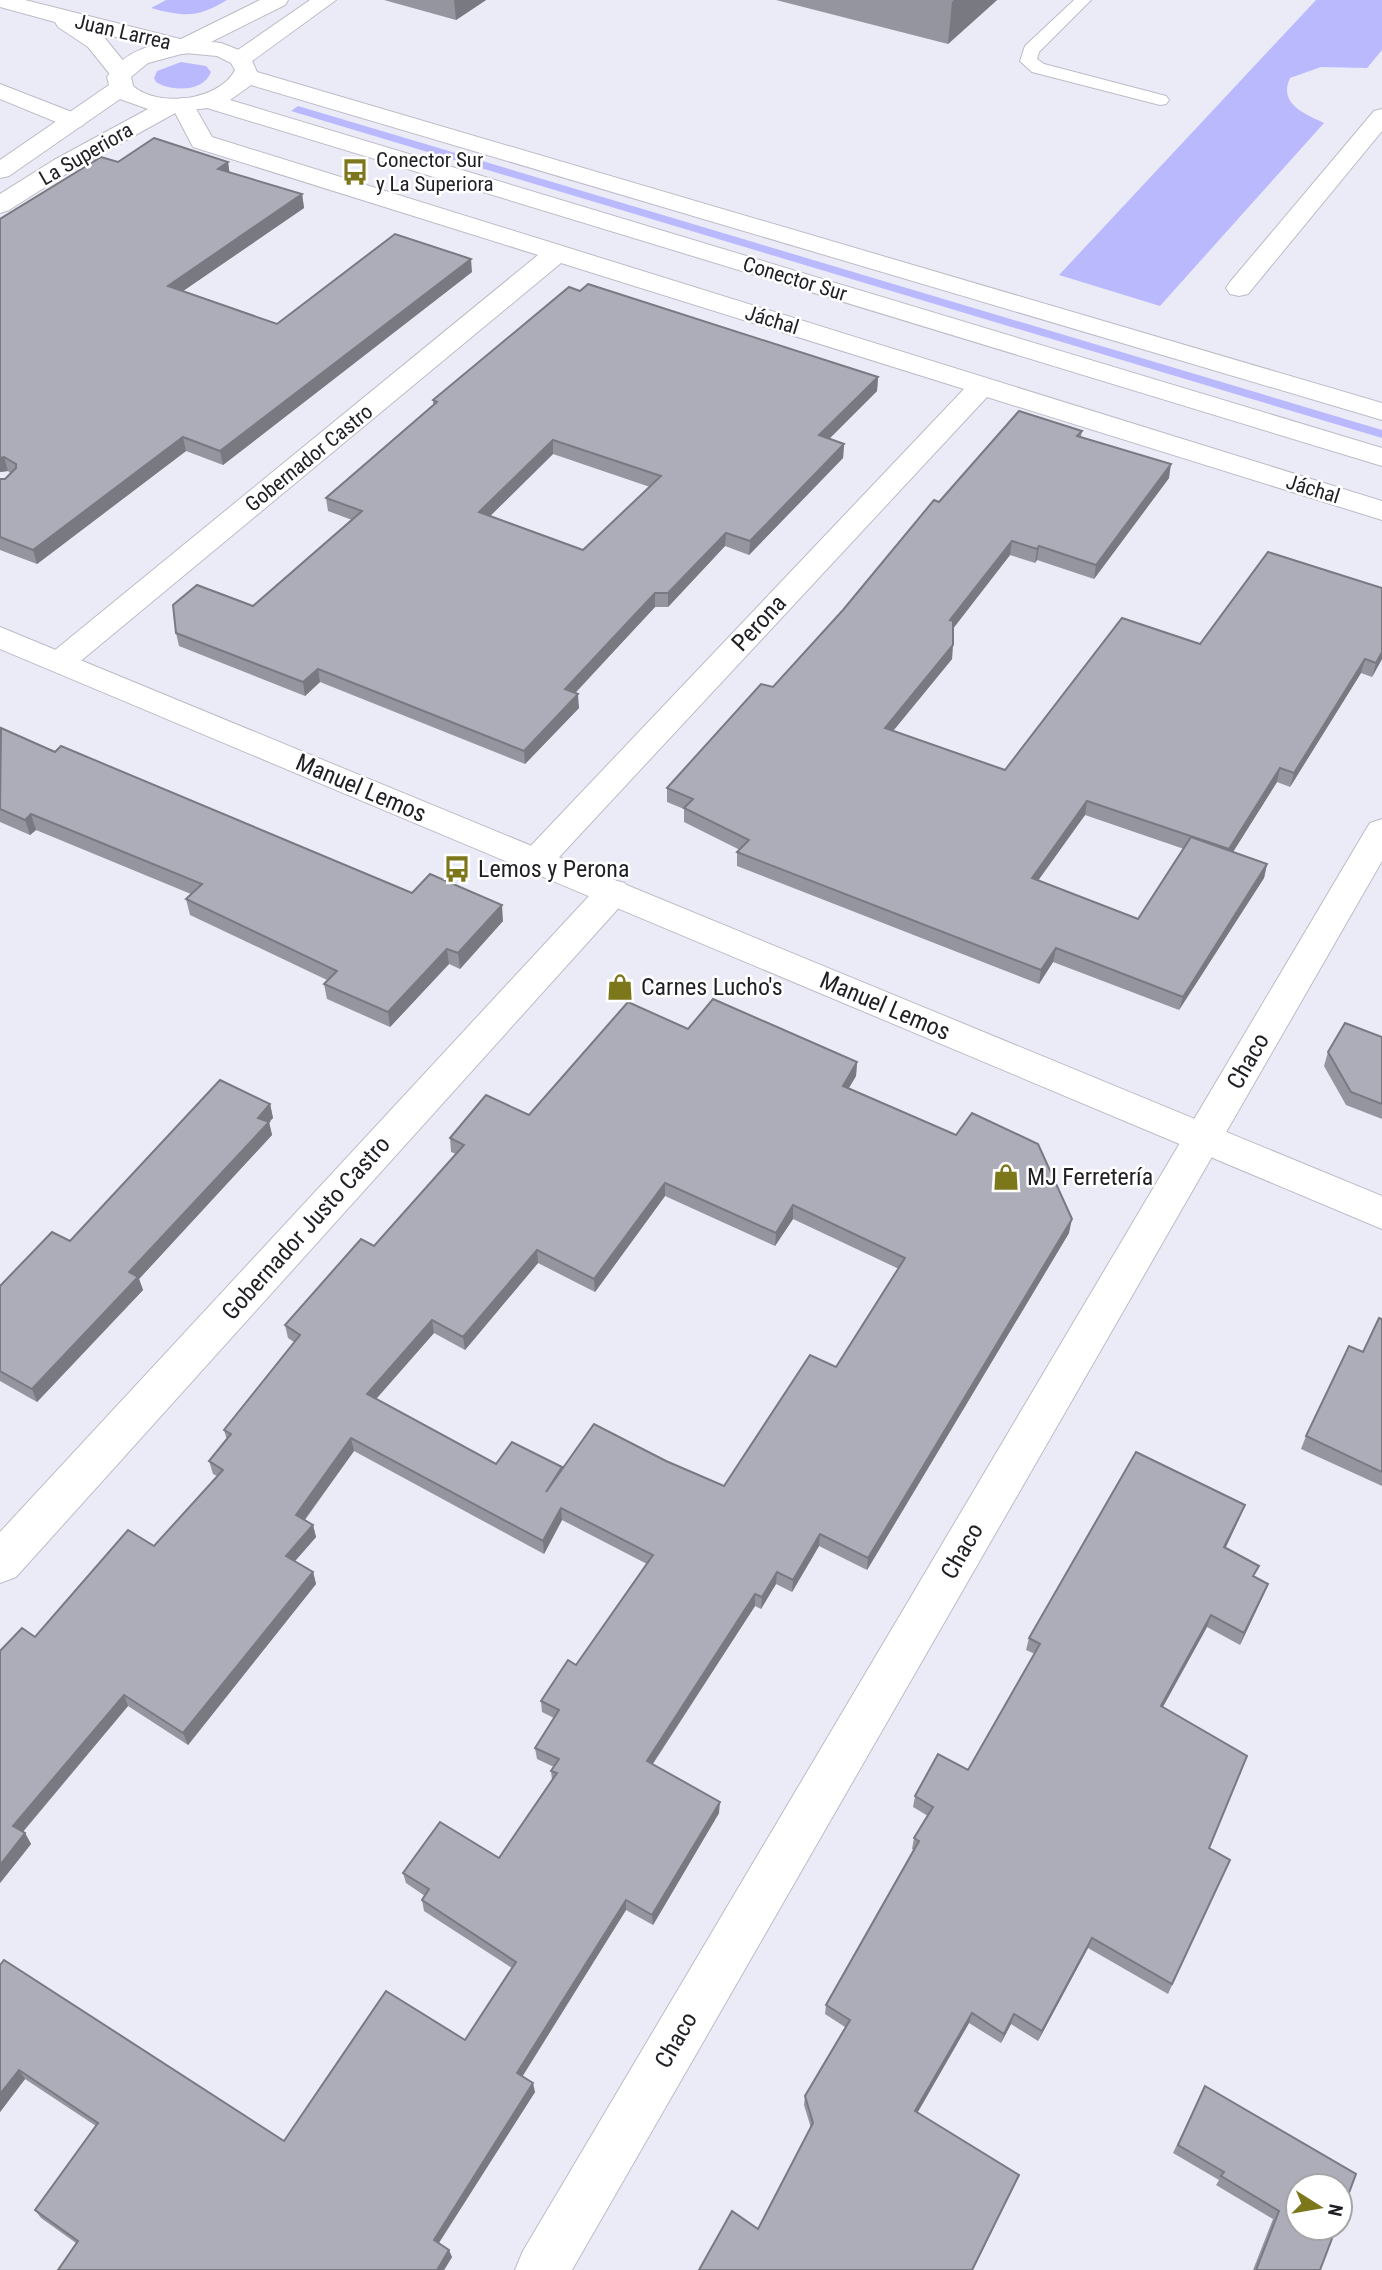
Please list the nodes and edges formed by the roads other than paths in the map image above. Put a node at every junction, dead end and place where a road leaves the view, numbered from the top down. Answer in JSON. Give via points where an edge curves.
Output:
{"nodes":[{"id":1,"x":0,"y":0,"type":"edge"},
{"id":2,"x":277,"y":0,"type":"edge"},
{"id":3,"x":325,"y":0,"type":"edge"},
{"id":4,"x":1083,"y":0,"type":"edge"},
{"id":5,"x":61,"y":19,"type":"junction"},
{"id":6,"x":184,"y":46,"type":"junction"},
{"id":7,"x":243,"y":67,"type":"junction"},
{"id":8,"x":121,"y":80,"type":"junction"},
{"id":9,"x":0,"y":91,"type":"edge"},
{"id":10,"x":1160,"y":100,"type":"dead end"},
{"id":11,"x":188,"y":104,"type":"junction"},
{"id":12,"x":1382,"y":116,"type":"edge"},
{"id":13,"x":74,"y":121,"type":"junction"},
{"id":14,"x":0,"y":171,"type":"edge"},
{"id":15,"x":0,"y":205,"type":"edge"},
{"id":16,"x":557,"y":253,"type":"junction"},
{"id":17,"x":1239,"y":288,"type":"dead end"},
{"id":18,"x":982,"y":386,"type":"junction"},
{"id":19,"x":1382,"y":412,"type":"edge"},
{"id":20,"x":1382,"y":457,"type":"edge"},
{"id":21,"x":1382,"y":511,"type":"edge"},
{"id":22,"x":0,"y":637,"type":"edge"},
{"id":23,"x":60,"y":662,"type":"junction"},
{"id":24,"x":1382,"y":831,"type":"edge"},
{"id":25,"x":536,"y":860,"type":"junction"},
{"id":26,"x":613,"y":892,"type":"junction"},
{"id":27,"x":1202,"y":1138,"type":"junction"},
{"id":28,"x":1382,"y":1213,"type":"edge"},
{"id":29,"x":0,"y":1563,"type":"edge"},
{"id":30,"x":542,"y":2270,"type":"edge"}],
"edges":[{"from":1,"to":5,"type":"street","name":"Juan Larrea"},
{"from":2,"to":6,"type":"street"},
{"from":3,"to":7,"type":"street","via":[[271,35]]},
{"from":4,"to":10,"type":"lane","via":[[1031,50],[1028,61],[1038,68]]},
{"from":5,"to":6,"type":"street","name":"Juan Larrea","via":[[102,24]]},
{"from":5,"to":8,"type":"street","name":"Juan Larrea","via":[[96,42]]},
{"from":6,"to":7,"type":"street","name":"Conector Sur","via":[[221,49]]},
{"from":6,"to":8,"type":"street","name":"La Superiora","via":[[134,60]]},
{"from":7,"to":11,"type":"street","name":"La Superiora","via":[[239,87]]},
{"from":7,"to":19,"type":"street","name":"Conector Sur"},
{"from":8,"to":11,"type":"street","name":"Conector Sur","via":[[138,100]]},
{"from":8,"to":13,"type":"street","name":"La Superiora"},
{"from":9,"to":13,"type":"street"},
{"from":11,"to":15,"type":"street","name":"La Superiora","via":[[63,165]]},
{"from":11,"to":16,"type":"street","name":"Jáchal","via":[[202,142]]},
{"from":11,"to":20,"type":"street","name":"Conector Sur"},
{"from":12,"to":17,"type":"street"},
{"from":13,"to":14,"type":"street","name":"La Superiora"},
{"from":16,"to":18,"type":"street","name":"Jáchal"},
{"from":16,"to":23,"type":"street","name":"Gobernador Castro"},
{"from":18,"to":21,"type":"street","name":"Jáchal"},
{"from":18,"to":25,"type":"street","name":"Perona"},
{"from":22,"to":23,"type":"street","name":"Manuel Lemos"},
{"from":23,"to":25,"type":"street","name":"Manuel Lemos"},
{"from":24,"to":27,"type":"street","name":"Chaco"},
{"from":25,"to":26,"type":"street","name":"Manuel Lemos"},
{"from":26,"to":27,"type":"street","name":"Manuel Lemos"},
{"from":26,"to":29,"type":"street","name":"Gobernador Justo Castro"},
{"from":27,"to":28,"type":"street","name":"Manuel Lemos"},
{"from":27,"to":30,"type":"street","name":"Chaco"}]}
